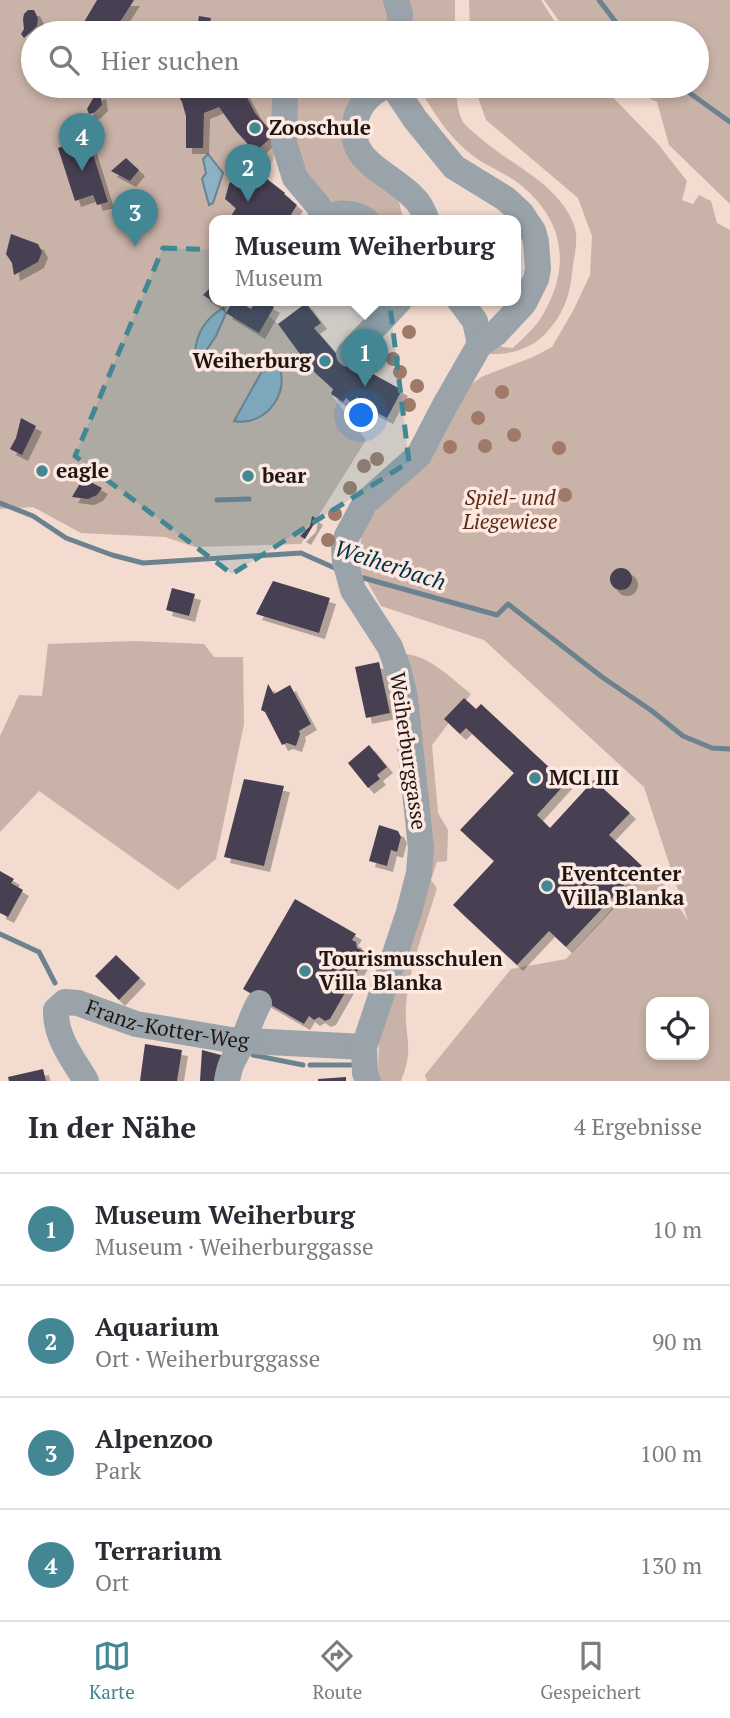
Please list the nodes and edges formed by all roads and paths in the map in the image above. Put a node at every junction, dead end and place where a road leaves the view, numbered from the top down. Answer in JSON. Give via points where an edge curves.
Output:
{"nodes":[{"id":1,"x":396,"y":0,"type":"edge"},
{"id":2,"x":399,"y":21,"type":"edge"},
{"id":3,"x":285,"y":98,"type":"edge"},
{"id":4,"x":367,"y":98,"type":"edge"},
{"id":5,"x":401,"y":98,"type":"edge"},
{"id":6,"x":321,"y":215,"type":"edge"},
{"id":7,"x":424,"y":215,"type":"edge"},
{"id":8,"x":394,"y":306,"type":"edge"},
{"id":9,"x":464,"y":306,"type":"edge"},
{"id":10,"x":521,"y":306,"type":"edge"},
{"id":11,"x":521,"y":306,"type":"edge"},
{"id":12,"x":480,"y":344,"type":"junction"},
{"id":13,"x":349,"y":354,"type":"dead end"},
{"id":14,"x":259,"y":1003,"type":"dead end"},
{"id":15,"x":243,"y":1041,"type":"junction"},
{"id":16,"x":364,"y":1047,"type":"junction"},
{"id":17,"x":86,"y":1081,"type":"edge"},
{"id":18,"x":227,"y":1081,"type":"edge"},
{"id":19,"x":368,"y":1081,"type":"edge"}],
"edges":[{"from":1,"to":2,"type":"street"},
{"from":3,"to":6,"type":"street","via":[[284,143],[295,178]]},
{"from":4,"to":7,"type":"street","via":[[357,114],[356,146],[367,162],[413,197]]},
{"from":5,"to":11,"type":"street","name":"Weiherburggasse","via":[[454,167],[506,199],[533,231],[538,268]]},
{"from":8,"to":13,"type":"street"},
{"from":9,"to":12,"type":"street","via":[[475,321]]},
{"from":10,"to":12,"type":"street","name":"Weiherburggasse"},
{"from":12,"to":16,"type":"street","name":"Weiherburggasse","via":[[419,455],[365,503],[344,547],[350,584],[390,647],[400,672],[421,848],[409,912]]},
{"from":14,"to":15,"type":"street"},
{"from":15,"to":16,"type":"street","name":"Franz-Kotter-Weg"},
{"from":15,"to":17,"type":"street","name":"Franz-Kotter-Weg","via":[[136,1024],[65,1002],[56,1010],[58,1031]]},
{"from":15,"to":18,"type":"street","via":[[229,1065]]},
{"from":16,"to":19,"type":"street","name":"Weiherburggasse"}]}
